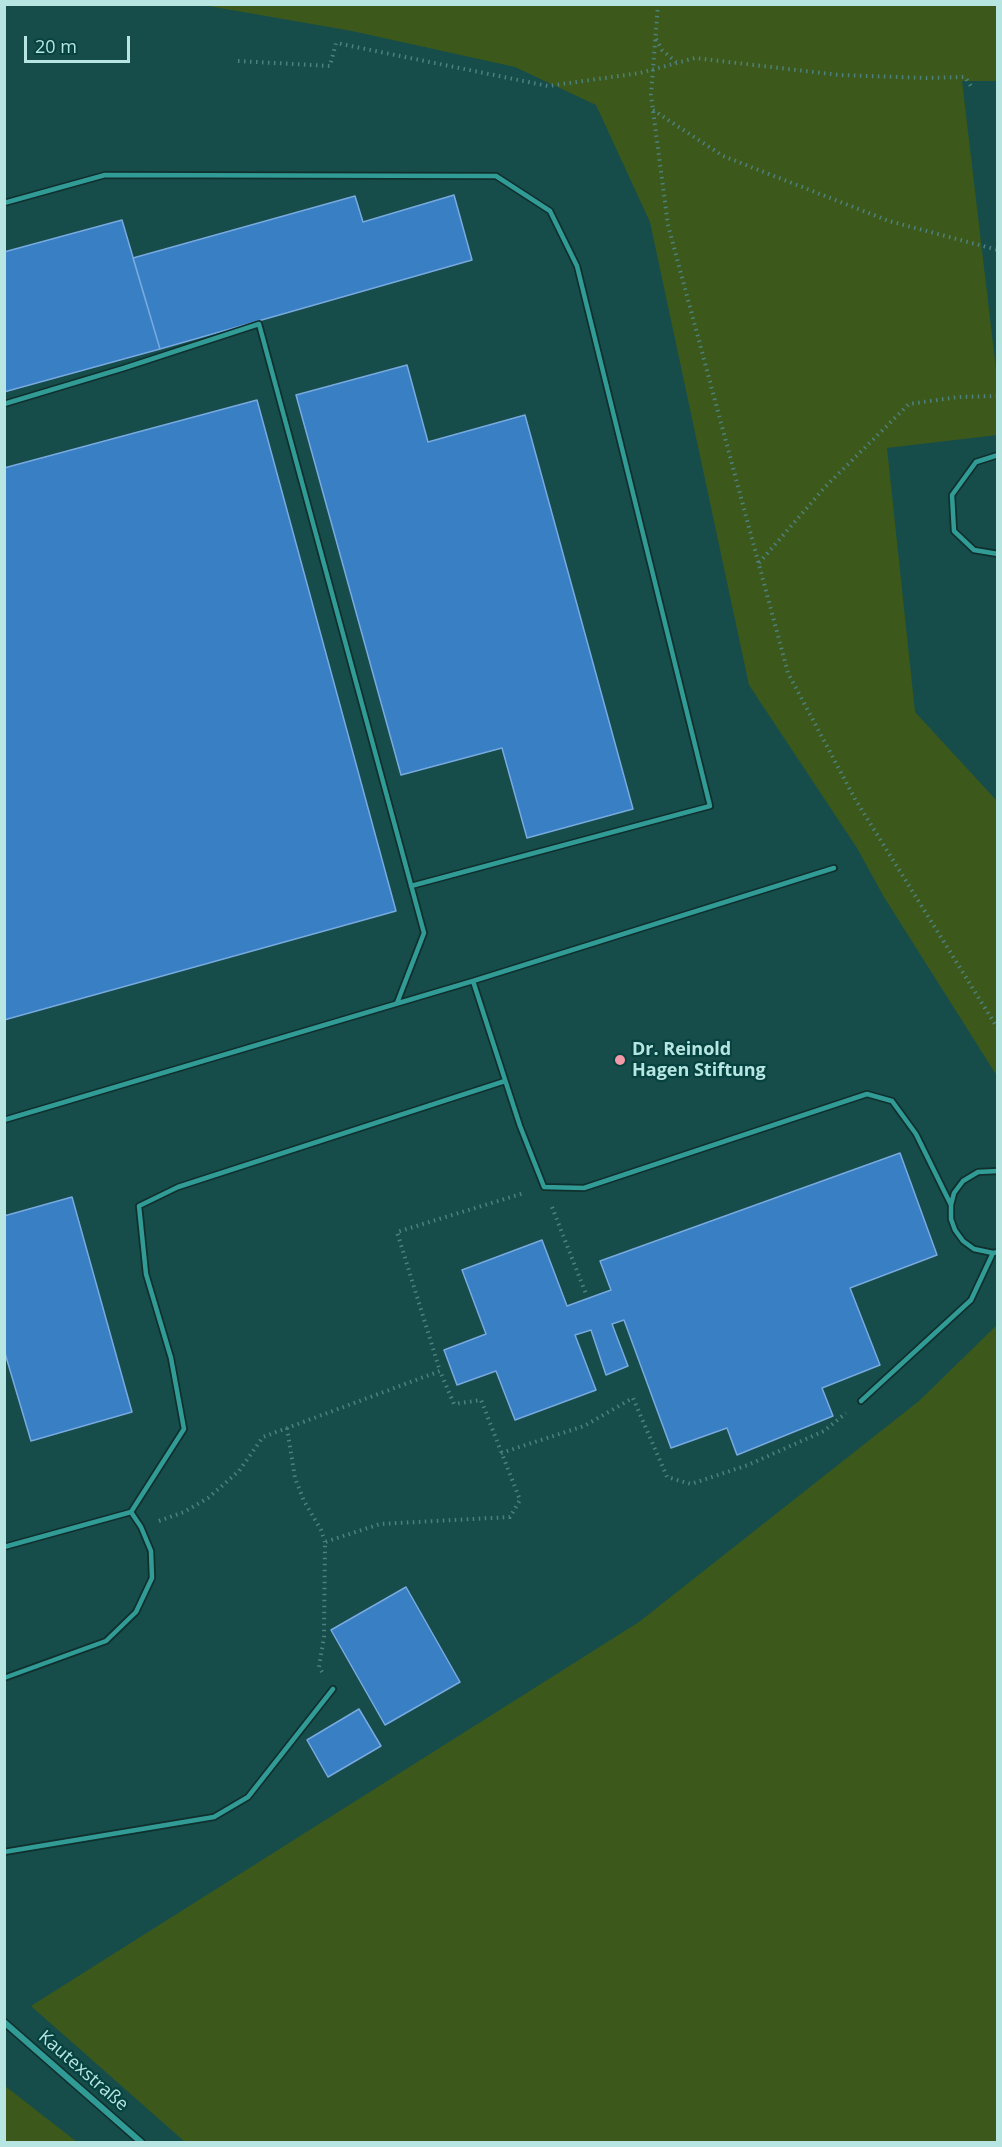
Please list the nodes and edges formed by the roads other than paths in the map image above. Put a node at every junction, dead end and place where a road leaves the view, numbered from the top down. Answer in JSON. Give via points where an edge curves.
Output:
{"nodes":[{"id":1,"x":4,"y":203,"type":"edge"},
{"id":2,"x":4,"y":404,"type":"edge"},
{"id":3,"x":998,"y":455,"type":"edge"},
{"id":4,"x":998,"y":554,"type":"edge"},
{"id":5,"x":834,"y":868,"type":"dead end"},
{"id":6,"x":411,"y":885,"type":"junction"},
{"id":7,"x":473,"y":981,"type":"junction"},
{"id":8,"x":398,"y":1004,"type":"junction"},
{"id":9,"x":505,"y":1081,"type":"junction"},
{"id":10,"x":4,"y":1120,"type":"edge"},
{"id":11,"x":998,"y":1171,"type":"edge"},
{"id":12,"x":951,"y":1204,"type":"junction"},
{"id":13,"x":995,"y":1252,"type":"edge"},
{"id":14,"x":864,"y":1399,"type":"road end"},
{"id":15,"x":131,"y":1512,"type":"junction"},
{"id":16,"x":4,"y":1547,"type":"edge"},
{"id":17,"x":4,"y":1678,"type":"edge"},
{"id":18,"x":333,"y":1689,"type":"road end"},
{"id":19,"x":4,"y":1852,"type":"edge"},
{"id":20,"x":4,"y":2022,"type":"edge"},
{"id":21,"x":141,"y":2142,"type":"edge"}],
"edges":[{"from":1,"to":6,"type":"lane","via":[[105,175],[496,176],[550,211],[577,266],[710,806]]},
{"from":2,"to":6,"type":"lane","via":[[260,324]]},
{"from":3,"to":4,"type":"lane","via":[[976,462],[952,495],[954,531],[974,550]]},
{"from":5,"to":7,"type":"lane"},
{"from":6,"to":8,"type":"lane","via":[[424,933]]},
{"from":7,"to":8,"type":"lane"},
{"from":7,"to":9,"type":"lane"},
{"from":8,"to":10,"type":"lane"},
{"from":9,"to":12,"type":"lane","via":[[544,1187],[584,1188],[867,1094],[892,1101],[916,1134]]},
{"from":9,"to":15,"type":"lane","via":[[178,1187],[139,1206],[146,1274],[171,1358],[184,1430]]},
{"from":11,"to":12,"type":"lane","via":[[978,1172],[963,1181]]},
{"from":12,"to":13,"type":"lane","via":[[951,1219],[963,1241],[974,1249]]},
{"from":13,"to":14,"type":"lane","via":[[971,1300]]},
{"from":15,"to":16,"type":"lane"},
{"from":15,"to":17,"type":"lane","via":[[151,1551],[152,1578],[136,1612],[106,1641]]},
{"from":18,"to":19,"type":"lane","via":[[248,1797],[214,1817]]},
{"from":20,"to":21,"type":"street","name":"Kautexstraße"}]}
